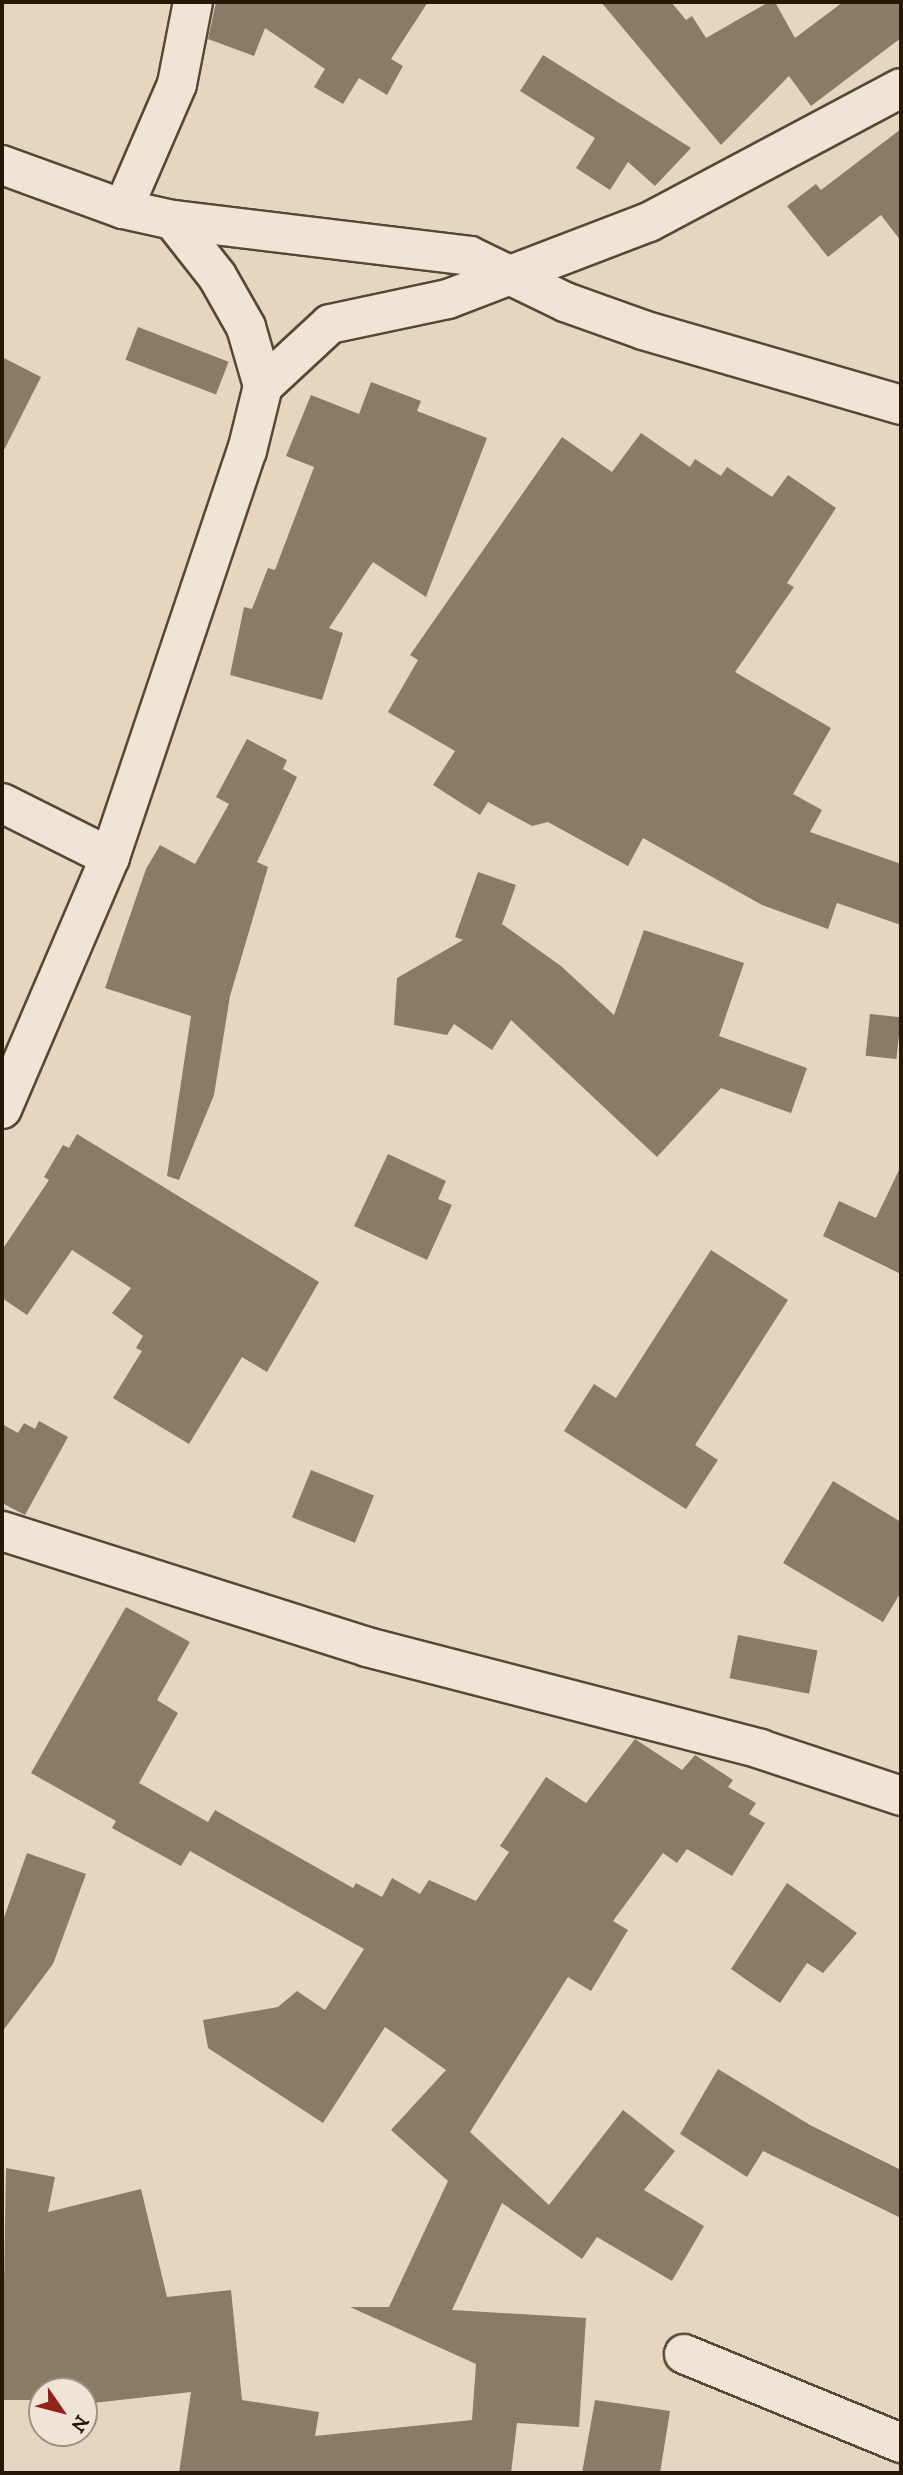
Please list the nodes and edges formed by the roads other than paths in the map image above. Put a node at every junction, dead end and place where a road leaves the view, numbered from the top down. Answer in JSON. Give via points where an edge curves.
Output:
{"nodes":[{"id":1,"x":193,"y":2,"type":"edge"},
{"id":2,"x":901,"y":89,"type":"edge"},
{"id":3,"x":2,"y":164,"type":"edge"},
{"id":4,"x":123,"y":209,"type":"junction"},
{"id":5,"x":173,"y":220,"type":"junction"},
{"id":6,"x":508,"y":276,"type":"junction"},
{"id":7,"x":263,"y":386,"type":"junction"},
{"id":8,"x":901,"y":405,"type":"edge"},
{"id":9,"x":2,"y":803,"type":"edge"},
{"id":10,"x":110,"y":857,"type":"junction"},
{"id":11,"x":2,"y":1109,"type":"edge"},
{"id":12,"x":2,"y":1531,"type":"edge"},
{"id":13,"x":901,"y":1796,"type":"edge"},
{"id":14,"x":684,"y":2354,"type":"dead end"},
{"id":15,"x":901,"y":2443,"type":"edge"}],
"edges":[{"from":1,"to":4,"type":"street","via":[[177,84]]},
{"from":2,"to":6,"type":"street","via":[[649,222]]},
{"from":3,"to":4,"type":"street"},
{"from":4,"to":5,"type":"street"},
{"from":5,"to":6,"type":"street","via":[[470,256]]},
{"from":5,"to":7,"type":"street","via":[[217,276],[246,327]]},
{"from":6,"to":7,"type":"street","via":[[448,299],[330,324]]},
{"from":6,"to":8,"type":"street","via":[[643,330]]},
{"from":7,"to":10,"type":"street","via":[[247,451]]},
{"from":9,"to":10,"type":"street"},
{"from":10,"to":11,"type":"street"},
{"from":12,"to":13,"type":"street","via":[[368,1647],[760,1749]]},
{"from":14,"to":15,"type":"street"}]}
